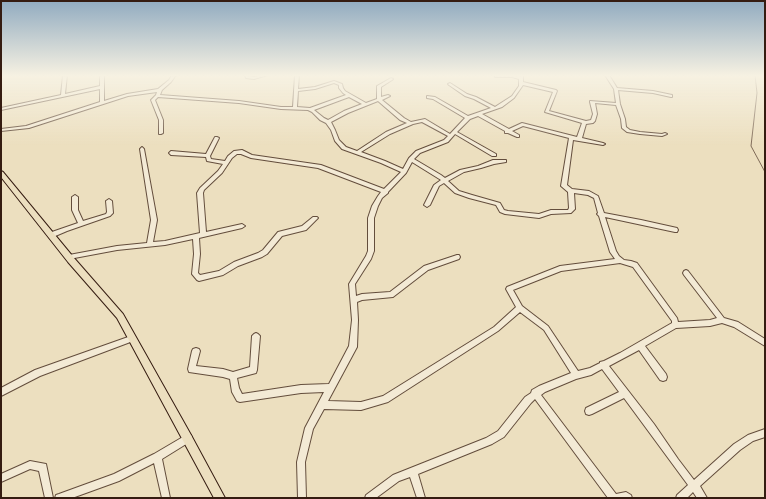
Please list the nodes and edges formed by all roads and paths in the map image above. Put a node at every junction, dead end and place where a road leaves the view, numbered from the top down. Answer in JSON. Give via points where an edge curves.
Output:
{"nodes":[{"id":1,"x":50,"y":98,"type":"edge"},
{"id":2,"x":102,"y":98,"type":"edge"},
{"id":3,"x":117,"y":98,"type":"edge"},
{"id":4,"x":153,"y":98,"type":"edge"},
{"id":5,"x":186,"y":98,"type":"edge"},
{"id":6,"x":296,"y":98,"type":"edge"},
{"id":7,"x":342,"y":98,"type":"edge"},
{"id":8,"x":355,"y":98,"type":"edge"},
{"id":9,"x":383,"y":98,"type":"edge"},
{"id":10,"x":434,"y":98,"type":"edge"},
{"id":11,"x":476,"y":98,"type":"edge"},
{"id":12,"x":512,"y":98,"type":"edge"},
{"id":13,"x":553,"y":98,"type":"edge"},
{"id":14,"x":617,"y":98,"type":"edge"},
{"id":15,"x":379,"y":100,"type":"junction"},
{"id":16,"x":102,"y":103,"type":"junction"},
{"id":17,"x":618,"y":104,"type":"junction"},
{"id":18,"x":366,"y":105,"type":"junction"},
{"id":19,"x":295,"y":107,"type":"junction"},
{"id":20,"x":494,"y":108,"type":"junction"},
{"id":21,"x":1,"y":110,"type":"edge"},
{"id":22,"x":312,"y":110,"type":"junction"},
{"id":23,"x":478,"y":114,"type":"junction"},
{"id":24,"x":468,"y":118,"type":"junction"},
{"id":25,"x":328,"y":122,"type":"junction"},
{"id":26,"x":411,"y":123,"type":"junction"},
{"id":27,"x":584,"y":123,"type":"junction"},
{"id":28,"x":1,"y":130,"type":"edge"},
{"id":29,"x":507,"y":132,"type":"junction"},
{"id":30,"x":161,"y":133,"type":"dead end"},
{"id":31,"x":453,"y":134,"type":"junction"},
{"id":32,"x":665,"y":134,"type":"dead end"},
{"id":33,"x":517,"y":136,"type":"dead end"},
{"id":34,"x":217,"y":138,"type":"dead end"},
{"id":35,"x":577,"y":138,"type":"junction"},
{"id":36,"x":603,"y":144,"type":"dead end"},
{"id":37,"x":142,"y":149,"type":"dead end"},
{"id":38,"x":171,"y":153,"type":"dead end"},
{"id":39,"x":357,"y":153,"type":"junction"},
{"id":40,"x":494,"y":155,"type":"dead end"},
{"id":41,"x":208,"y":156,"type":"junction"},
{"id":42,"x":411,"y":160,"type":"junction"},
{"id":43,"x":504,"y":161,"type":"dead end"},
{"id":44,"x":226,"y":163,"type":"junction"},
{"id":45,"x":404,"y":172,"type":"junction"},
{"id":46,"x":1,"y":173,"type":"edge"},
{"id":47,"x":445,"y":180,"type":"junction"},
{"id":48,"x":571,"y":191,"type":"junction"},
{"id":49,"x":386,"y":192,"type":"junction"},
{"id":50,"x":75,"y":197,"type":"dead end"},
{"id":51,"x":109,"y":201,"type":"dead end"},
{"id":52,"x":427,"y":205,"type":"dead end"},
{"id":53,"x":600,"y":214,"type":"junction"},
{"id":54,"x":315,"y":218,"type":"dead end"},
{"id":55,"x":81,"y":224,"type":"junction"},
{"id":56,"x":242,"y":226,"type":"dead end"},
{"id":57,"x":675,"y":230,"type":"dead end"},
{"id":58,"x":51,"y":235,"type":"junction"},
{"id":59,"x":203,"y":235,"type":"junction"},
{"id":60,"x":196,"y":236,"type":"junction"},
{"id":61,"x":150,"y":244,"type":"junction"},
{"id":62,"x":69,"y":257,"type":"junction"},
{"id":63,"x":457,"y":257,"type":"dead end"},
{"id":64,"x":617,"y":260,"type":"junction"},
{"id":65,"x":686,"y":273,"type":"dead end"},
{"id":66,"x":353,"y":300,"type":"junction"},
{"id":67,"x":520,"y":308,"type":"junction"},
{"id":68,"x":722,"y":320,"type":"junction"},
{"id":69,"x":675,"y":325,"type":"junction"},
{"id":70,"x":256,"y":336,"type":"dead end"},
{"id":71,"x":131,"y":339,"type":"junction"},
{"id":72,"x":765,"y":343,"type":"edge"},
{"id":73,"x":640,"y":344,"type":"junction"},
{"id":74,"x":196,"y":352,"type":"dead end"},
{"id":75,"x":603,"y":364,"type":"junction"},
{"id":76,"x":576,"y":375,"type":"junction"},
{"id":77,"x":233,"y":376,"type":"junction"},
{"id":78,"x":663,"y":377,"type":"dead end"},
{"id":79,"x":331,"y":388,"type":"junction"},
{"id":80,"x":1,"y":392,"type":"edge"},
{"id":81,"x":535,"y":393,"type":"junction"},
{"id":82,"x":625,"y":393,"type":"junction"},
{"id":83,"x":323,"y":404,"type":"junction"},
{"id":84,"x":589,"y":411,"type":"dead end"},
{"id":85,"x":765,"y":434,"type":"edge"},
{"id":86,"x":188,"y":438,"type":"junction"},
{"id":87,"x":157,"y":457,"type":"junction"},
{"id":88,"x":413,"y":473,"type":"junction"},
{"id":89,"x":1,"y":478,"type":"edge"},
{"id":90,"x":693,"y":486,"type":"junction"},
{"id":91,"x":82,"y":489,"type":"junction"},
{"id":92,"x":49,"y":498,"type":"edge"},
{"id":93,"x":59,"y":498,"type":"edge"},
{"id":94,"x":77,"y":498,"type":"edge"},
{"id":95,"x":166,"y":498,"type":"edge"},
{"id":96,"x":220,"y":498,"type":"edge"},
{"id":97,"x":302,"y":498,"type":"edge"},
{"id":98,"x":369,"y":498,"type":"edge"},
{"id":99,"x":421,"y":498,"type":"edge"},
{"id":100,"x":613,"y":498,"type":"edge"},
{"id":101,"x":618,"y":498,"type":"edge"},
{"id":102,"x":628,"y":498,"type":"edge"},
{"id":103,"x":680,"y":498,"type":"edge"},
{"id":104,"x":703,"y":498,"type":"edge"}],
"edges":[{"from":1,"to":21,"type":"street"},
{"from":2,"to":16,"type":"street"},
{"from":3,"to":16,"type":"street"},
{"from":4,"to":30,"type":"street","via":[[161,120]]},
{"from":5,"to":19,"type":"street","via":[[281,108]]},
{"from":6,"to":19,"type":"street"},
{"from":7,"to":22,"type":"street"},
{"from":8,"to":18,"type":"street"},
{"from":9,"to":15,"type":"street"},
{"from":10,"to":24,"type":"street"},
{"from":11,"to":20,"type":"street"},
{"from":12,"to":20,"type":"street"},
{"from":13,"to":27,"type":"street","via":[[548,113]]},
{"from":14,"to":17,"type":"street"},
{"from":15,"to":18,"type":"street"},
{"from":15,"to":26,"type":"street","via":[[402,119]]},
{"from":16,"to":28,"type":"street","via":[[27,126]]},
{"from":17,"to":27,"type":"street","via":[[592,102],[595,114],[593,120]]},
{"from":17,"to":32,"type":"street","via":[[624,128],[629,131]]},
{"from":18,"to":25,"type":"street"},
{"from":19,"to":22,"type":"street"},
{"from":20,"to":23,"type":"street"},
{"from":22,"to":25,"type":"street"},
{"from":23,"to":24,"type":"street"},
{"from":23,"to":29,"type":"street"},
{"from":24,"to":31,"type":"street"},
{"from":25,"to":39,"type":"street","via":[[337,141],[344,148]]},
{"from":26,"to":31,"type":"street","via":[[423,120]]},
{"from":26,"to":39,"type":"street","via":[[388,133]]},
{"from":27,"to":35,"type":"street"},
{"from":29,"to":33,"type":"street"},
{"from":29,"to":35,"type":"street","via":[[522,124]]},
{"from":31,"to":40,"type":"street"},
{"from":31,"to":42,"type":"street","via":[[446,141],[418,152]]},
{"from":34,"to":41,"type":"street"},
{"from":35,"to":36,"type":"street"},
{"from":35,"to":48,"type":"street","via":[[570,140],[564,185]]},
{"from":37,"to":61,"type":"street","via":[[154,220]]},
{"from":38,"to":41,"type":"street"},
{"from":39,"to":45,"type":"street"},
{"from":41,"to":44,"type":"street","via":[[209,160]]},
{"from":42,"to":45,"type":"street"},
{"from":42,"to":47,"type":"street"},
{"from":43,"to":47,"type":"street","via":[[462,171]]},
{"from":44,"to":49,"type":"street","via":[[233,154],[242,152],[250,156],[306,163]]},
{"from":44,"to":59,"type":"street","via":[[200,193]]},
{"from":45,"to":49,"type":"street"},
{"from":46,"to":58,"type":"main road"},
{"from":47,"to":48,"type":"street","via":[[462,194],[496,203],[503,212],[516,215],[539,216],[551,212],[569,212],[572,209]]},
{"from":47,"to":52,"type":"street","via":[[437,185]]},
{"from":48,"to":53,"type":"street","via":[[594,195]]},
{"from":49,"to":66,"type":"street","via":[[380,197],[373,212],[371,251],[352,284]]},
{"from":50,"to":55,"type":"street","via":[[75,210]]},
{"from":51,"to":55,"type":"street","via":[[108,216]]},
{"from":53,"to":57,"type":"street"},
{"from":53,"to":64,"type":"street"},
{"from":54,"to":60,"type":"street","via":[[304,228],[280,234],[260,255],[221,273],[199,278],[195,274]]},
{"from":55,"to":58,"type":"street"},
{"from":56,"to":59,"type":"street"},
{"from":58,"to":62,"type":"main road"},
{"from":59,"to":60,"type":"street"},
{"from":60,"to":61,"type":"street"},
{"from":61,"to":62,"type":"street"},
{"from":62,"to":71,"type":"main road","via":[[120,316]]},
{"from":63,"to":66,"type":"street","via":[[426,268],[391,295]]},
{"from":64,"to":67,"type":"street","via":[[560,269],[509,290]]},
{"from":64,"to":69,"type":"street","via":[[635,265],[675,320]]},
{"from":65,"to":68,"type":"street"},
{"from":66,"to":79,"type":"street","via":[[353,347]]},
{"from":67,"to":76,"type":"street","via":[[546,328]]},
{"from":67,"to":83,"type":"street","via":[[496,329],[385,399],[361,406]]},
{"from":68,"to":69,"type":"street"},
{"from":68,"to":72,"type":"street","via":[[736,324]]},
{"from":69,"to":73,"type":"street"},
{"from":70,"to":77,"type":"street","via":[[253,370]]},
{"from":71,"to":80,"type":"street","via":[[38,373]]},
{"from":71,"to":86,"type":"main road"},
{"from":73,"to":75,"type":"street"},
{"from":73,"to":78,"type":"street"},
{"from":74,"to":77,"type":"street","via":[[192,369]]},
{"from":75,"to":76,"type":"street"},
{"from":75,"to":82,"type":"street"},
{"from":76,"to":81,"type":"street"},
{"from":77,"to":79,"type":"street","via":[[237,395],[243,399],[301,389]]},
{"from":79,"to":83,"type":"street"},
{"from":81,"to":88,"type":"street","via":[[501,434]]},
{"from":81,"to":100,"type":"street"},
{"from":82,"to":84,"type":"street"},
{"from":82,"to":90,"type":"street"},
{"from":83,"to":97,"type":"street","via":[[309,428],[301,462]]},
{"from":85,"to":90,"type":"street","via":[[751,438],[737,447]]},
{"from":86,"to":87,"type":"street"},
{"from":86,"to":96,"type":"main road"},
{"from":87,"to":91,"type":"street","via":[[116,478]]},
{"from":87,"to":95,"type":"street"},
{"from":88,"to":98,"type":"street","via":[[396,478]]},
{"from":88,"to":99,"type":"street"},
{"from":89,"to":92,"type":"street","via":[[30,465],[43,467]]},
{"from":90,"to":103,"type":"street"},
{"from":90,"to":104,"type":"street"},
{"from":91,"to":93,"type":"street"},
{"from":91,"to":94,"type":"street"},
{"from":101,"to":102,"type":"street"}]}
